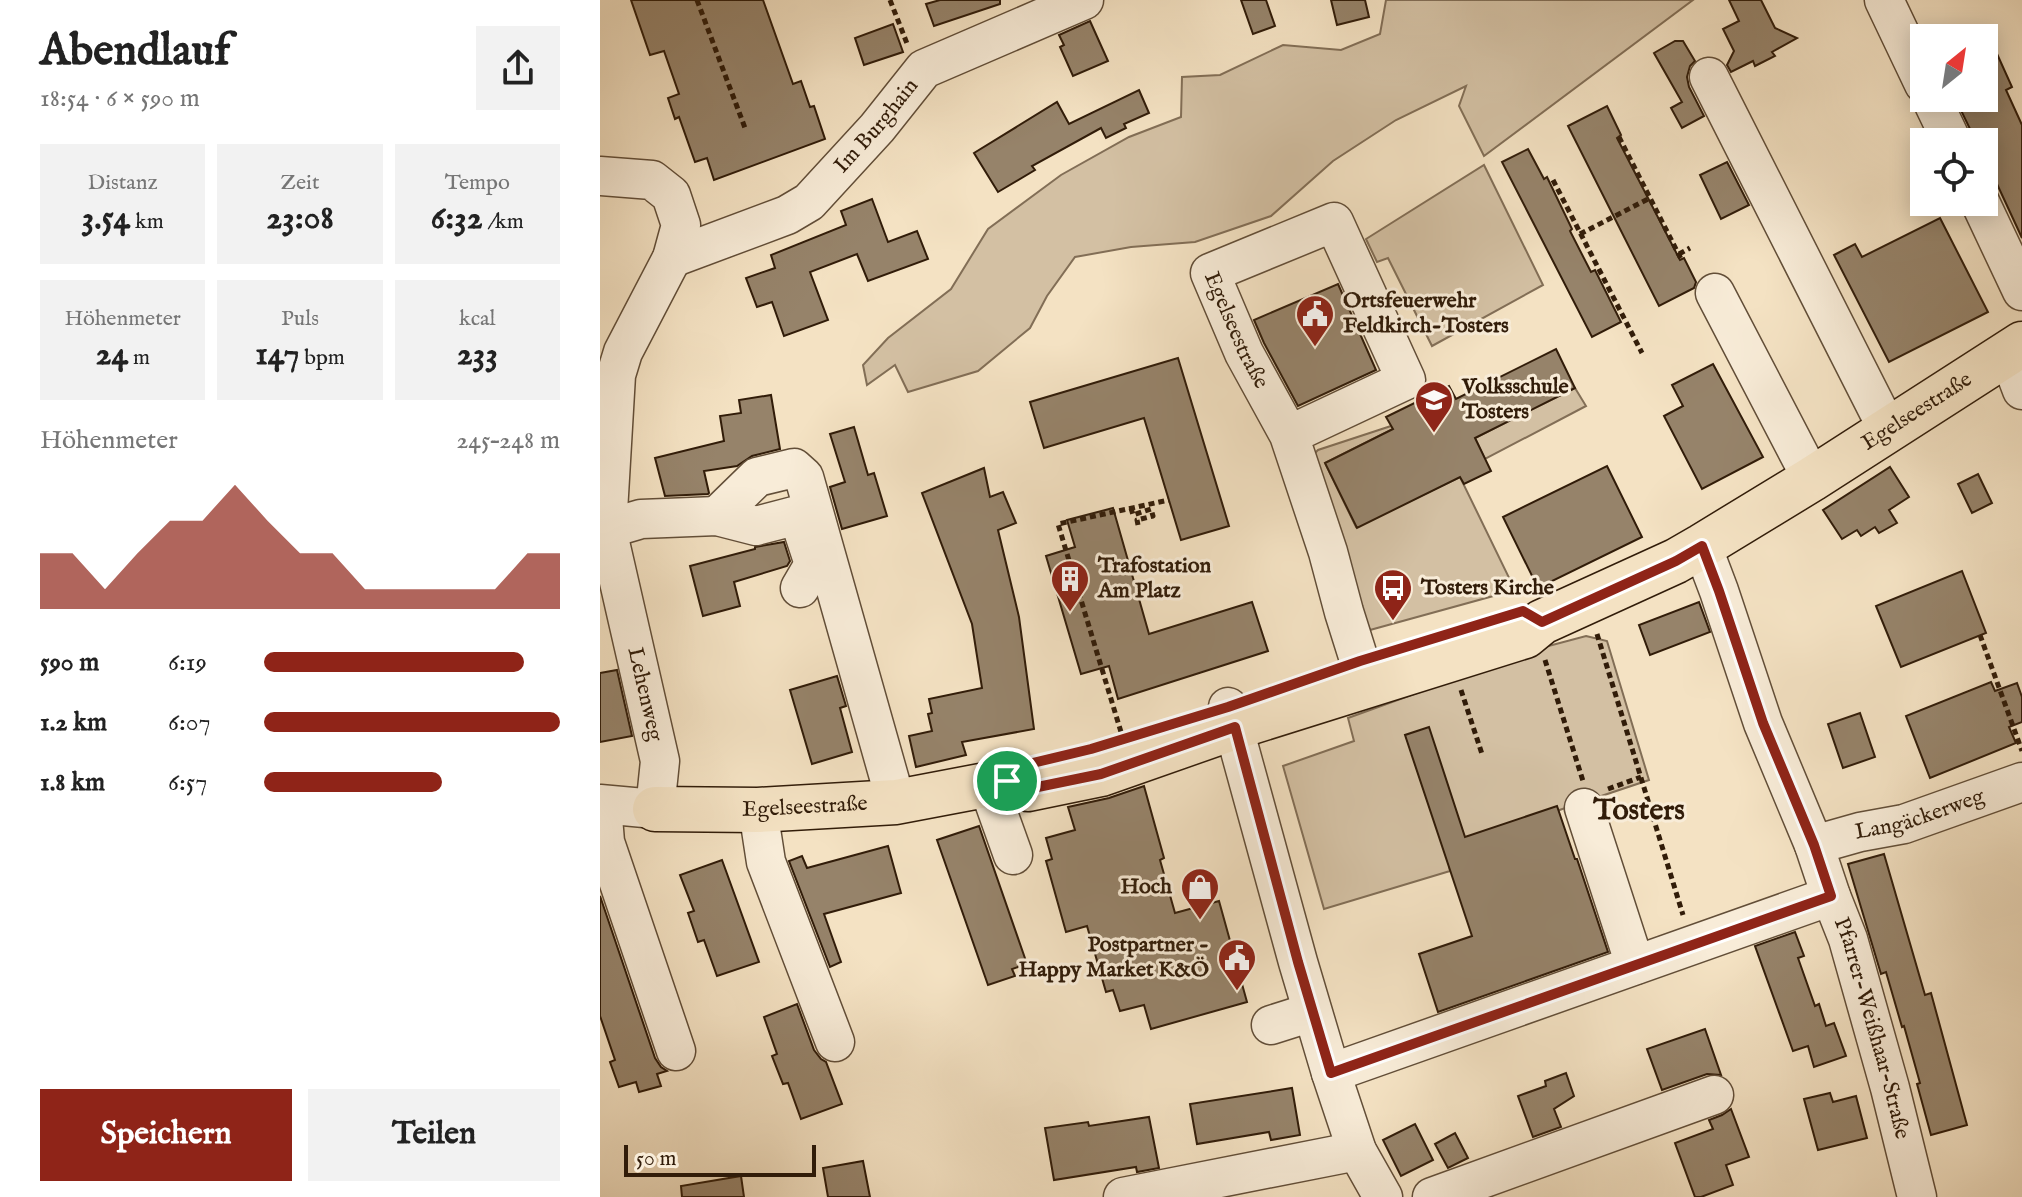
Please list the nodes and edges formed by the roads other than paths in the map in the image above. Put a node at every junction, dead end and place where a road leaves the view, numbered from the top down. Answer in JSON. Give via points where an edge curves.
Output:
{"nodes":[{"id":1,"x":1084,"y":0,"type":"edge"},
{"id":2,"x":1884,"y":0,"type":"edge"},
{"id":3,"x":1910,"y":55,"type":"edge"},
{"id":4,"x":1709,"y":77,"type":"dead end"},
{"id":5,"x":600,"y":176,"type":"edge"},
{"id":6,"x":1987,"y":216,"type":"edge"},
{"id":7,"x":672,"y":258,"type":"junction"},
{"id":8,"x":2022,"y":291,"type":"edge"},
{"id":9,"x":1715,"y":293,"type":"dead end"},
{"id":10,"x":2017,"y":362,"type":"edge"},
{"id":11,"x":1888,"y":430,"type":"junction"},
{"id":12,"x":1289,"y":435,"type":"junction"},
{"id":13,"x":1812,"y":479,"type":"junction"},
{"id":14,"x":717,"y":516,"type":"junction"},
{"id":15,"x":607,"y":529,"type":"junction"},
{"id":16,"x":1702,"y":546,"type":"junction"},
{"id":17,"x":800,"y":588,"type":"dead end"},
{"id":18,"x":1364,"y":673,"type":"junction"},
{"id":19,"x":1231,"y":717,"type":"junction"},
{"id":20,"x":2022,"y":782,"type":"edge"},
{"id":21,"x":998,"y":783,"type":"junction"},
{"id":22,"x":896,"y":802,"type":"junction"},
{"id":23,"x":1586,"y":802,"type":"road end"},
{"id":24,"x":601,"y":804,"type":"edge"},
{"id":25,"x":655,"y":809,"type":"junction"},
{"id":26,"x":758,"y":810,"type":"junction"},
{"id":27,"x":1814,"y":845,"type":"junction"},
{"id":28,"x":1013,"y":855,"type":"dead end"},
{"id":29,"x":1831,"y":896,"type":"junction"},
{"id":30,"x":1635,"y":965,"type":"junction"},
{"id":31,"x":1312,"y":1012,"type":"junction"},
{"id":32,"x":1271,"y":1025,"type":"dead end"},
{"id":33,"x":835,"y":1042,"type":"dead end"},
{"id":34,"x":676,"y":1051,"type":"dead end"},
{"id":35,"x":1331,"y":1073,"type":"junction"},
{"id":36,"x":1714,"y":1095,"type":"dead end"},
{"id":37,"x":1357,"y":1151,"type":"junction"},
{"id":38,"x":1123,"y":1197,"type":"edge"},
{"id":39,"x":1383,"y":1197,"type":"edge"},
{"id":40,"x":1432,"y":1197,"type":"edge"},
{"id":41,"x":1917,"y":1197,"type":"edge"}],
"edges":[{"from":1,"to":7,"type":"street","name":"Im Burghain","via":[[924,69],[809,202]]},
{"from":2,"to":3,"type":"street"},
{"from":4,"to":11,"type":"street"},
{"from":5,"to":7,"type":"street","name":"Lehenweg","via":[[652,180],[671,195],[681,225]]},
{"from":6,"to":8,"type":"street"},
{"from":7,"to":15,"type":"street","name":"Lehenweg","via":[[616,375]]},
{"from":9,"to":13,"type":"street"},
{"from":10,"to":11,"type":"main road","name":"Egelseestraße"},
{"from":11,"to":13,"type":"main road","name":"Egelseestraße"},
{"from":12,"to":12,"type":"street","name":"Egelseestraße","via":[[1406,380],[1334,222],[1210,273],[1244,353]]},
{"from":12,"to":18,"type":"street","name":"Egelseestraße"},
{"from":13,"to":16,"type":"main road","name":"Egelseestraße"},
{"from":14,"to":15,"type":"street","via":[[641,519]]},
{"from":14,"to":17,"type":"street","via":[[756,526],[798,515],[814,564]]},
{"from":14,"to":22,"type":"street","via":[[757,477],[794,468],[804,477]]},
{"from":15,"to":25,"type":"street","name":"Lehenweg","via":[[660,761]]},
{"from":16,"to":18,"type":"main road","name":"Egelseestraße","via":[[1542,635],[1523,611]]},
{"from":16,"to":27,"type":"street","name":"Pfarrer-Weißhaar-Straße","via":[[1763,723]]},
{"from":18,"to":19,"type":"main road","name":"Egelseestraße"},
{"from":19,"to":21,"type":"main road","name":"Egelseestraße","via":[[1020,766]]},
{"from":19,"to":21,"type":"main road","name":"Egelseestraße","via":[[1101,774],[1028,789]]},
{"from":19,"to":31,"type":"street"},
{"from":20,"to":27,"type":"street","name":"Langäckerweg","via":[[1904,824]]},
{"from":21,"to":22,"type":"main road","name":"Egelseestraße"},
{"from":21,"to":28,"type":"street"},
{"from":22,"to":26,"type":"main road","name":"Egelseestraße"},
{"from":23,"to":30,"type":"street"},
{"from":24,"to":25,"type":"street","name":"Egelseestraße"},
{"from":24,"to":34,"type":"street","via":[[605,842]]},
{"from":25,"to":26,"type":"main road","name":"Egelseestraße"},
{"from":26,"to":33,"type":"street","via":[[766,862]]},
{"from":27,"to":29,"type":"street","name":"Pfarrer-Weißhaar-Straße"},
{"from":29,"to":30,"type":"street"},
{"from":29,"to":41,"type":"street","name":"Pfarrer-Weißhaar-Straße","via":[[1848,939]]},
{"from":30,"to":35,"type":"street"},
{"from":31,"to":32,"type":"street"},
{"from":31,"to":35,"type":"street"},
{"from":35,"to":37,"type":"street"},
{"from":36,"to":40,"type":"street"},
{"from":37,"to":38,"type":"street"},
{"from":37,"to":39,"type":"street"}]}
